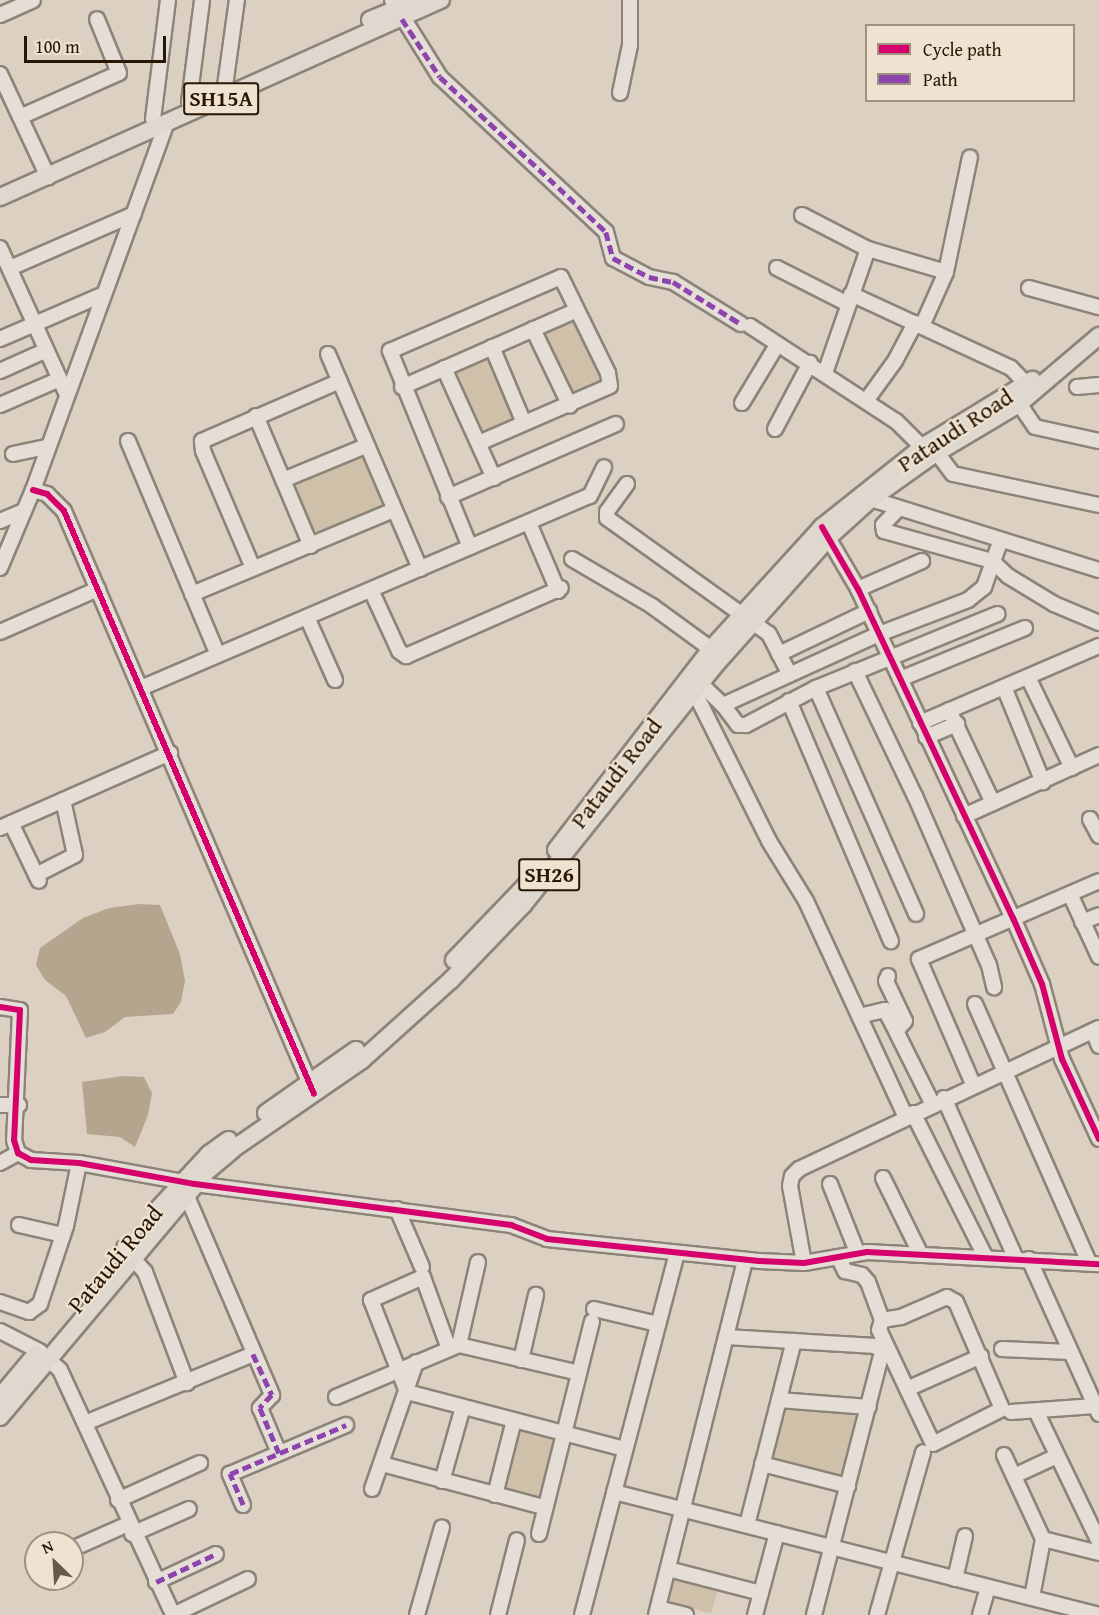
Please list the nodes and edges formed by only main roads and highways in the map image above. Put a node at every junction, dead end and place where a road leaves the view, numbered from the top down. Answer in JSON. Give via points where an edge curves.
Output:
{"nodes":[{"id":1,"x":418,"y":0,"type":"edge"},
{"id":2,"x":441,"y":0,"type":"edge"},
{"id":3,"x":397,"y":9,"type":"edge"},
{"id":4,"x":190,"y":107,"type":"junction"},
{"id":5,"x":45,"y":172,"type":"junction"},
{"id":6,"x":0,"y":187,"type":"edge"},
{"id":7,"x":0,"y":197,"type":"edge"},
{"id":8,"x":1099,"y":324,"type":"edge"},
{"id":9,"x":1099,"y":336,"type":"edge"},
{"id":10,"x":1022,"y":393,"type":"junction"},
{"id":11,"x":930,"y":452,"type":"junction"},
{"id":12,"x":826,"y":532,"type":"junction"},
{"id":13,"x":749,"y":617,"type":"junction"},
{"id":14,"x":572,"y":838,"type":"junction"},
{"id":15,"x":43,"y":1354,"type":"junction"},
{"id":16,"x":0,"y":1397,"type":"edge"},
{"id":17,"x":0,"y":1417,"type":"edge"}],
"edges":[{"from":1,"to":3,"type":"main road","number":"SH15A"},
{"from":2,"to":3,"type":"main road","number":"SH15A"},
{"from":3,"to":4,"type":"main road","number":"SH15A"},
{"from":3,"to":4,"type":"main road","number":"SH15A","via":[[225,86]]},
{"from":4,"to":5,"type":"main road","number":"SH15A"},
{"from":5,"to":6,"type":"main road","number":"SH15A"},
{"from":5,"to":7,"type":"main road","number":"SH15A"},
{"from":8,"to":10,"type":"main road","name":"Pataudi Road","number":"SH26"},
{"from":9,"to":10,"type":"main road","number":"SH26"},
{"from":10,"to":11,"type":"main road","number":"SH26"},
{"from":11,"to":12,"type":"main road","name":"Pataudi Road","number":"SH26"},
{"from":11,"to":12,"type":"main road","number":"SH26"},
{"from":12,"to":13,"type":"main road","number":"SH26"},
{"from":13,"to":14,"type":"main road","number":"SH26","via":[[698,688]]},
{"from":13,"to":14,"type":"main road","name":"Pataudi Road","number":"SH26","via":[[711,649]]},
{"from":14,"to":15,"type":"main road","number":"SH26","via":[[451,980],[362,1060],[312,1088],[188,1186]]},
{"from":15,"to":16,"type":"main road","number":"SH26"},
{"from":15,"to":17,"type":"main road","number":"SH26"}]}
